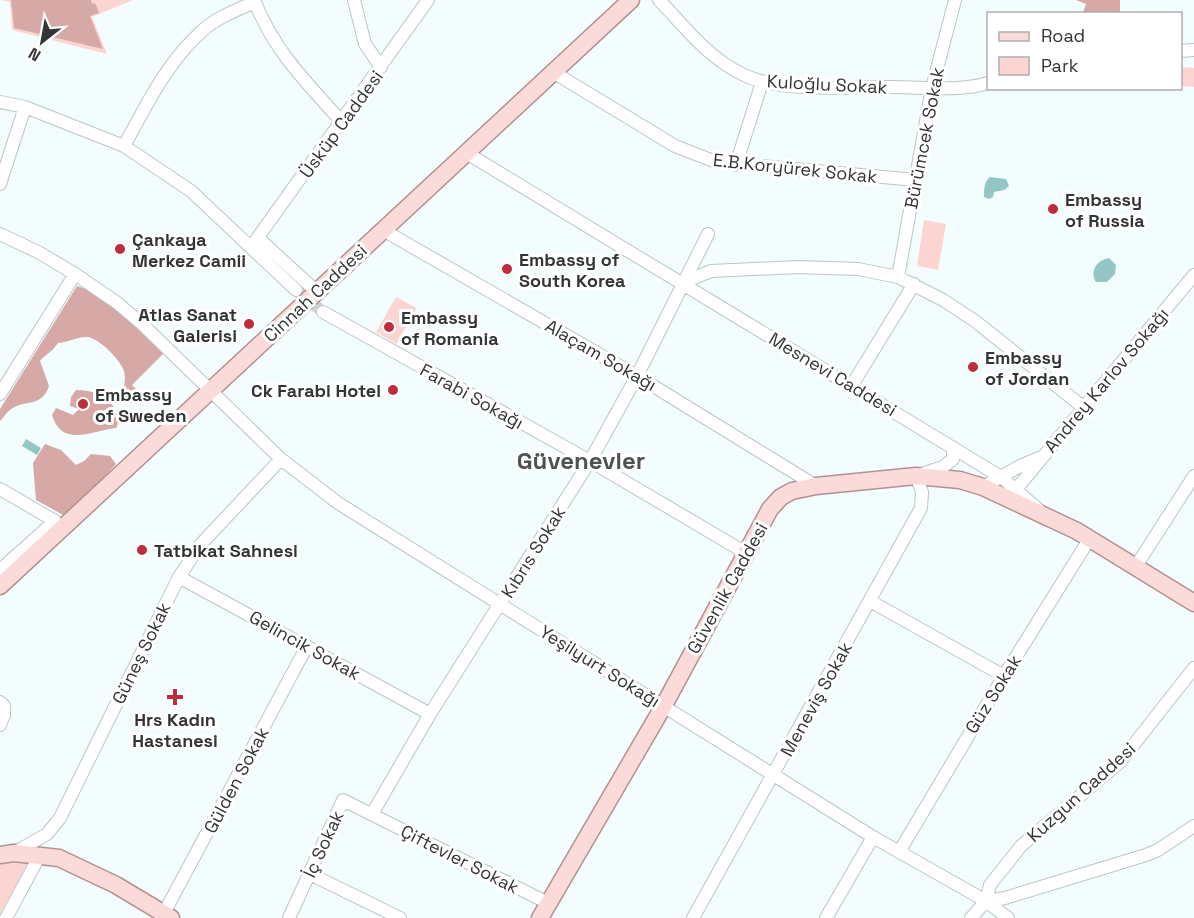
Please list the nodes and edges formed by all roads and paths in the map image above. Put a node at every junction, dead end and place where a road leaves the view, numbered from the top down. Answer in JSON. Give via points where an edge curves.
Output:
{"nodes":[{"id":1,"x":354,"y":0,"type":"edge"},
{"id":2,"x":428,"y":0,"type":"edge"},
{"id":3,"x":631,"y":0,"type":"edge"},
{"id":4,"x":659,"y":0,"type":"edge"},
{"id":5,"x":955,"y":0,"type":"edge"},
{"id":6,"x":255,"y":1,"type":"edge"},
{"id":7,"x":381,"y":68,"type":"junction"},
{"id":8,"x":554,"y":72,"type":"junction"},
{"id":9,"x":762,"y":82,"type":"junction"},
{"id":10,"x":987,"y":83,"type":"edge"},
{"id":11,"x":932,"y":88,"type":"junction"},
{"id":12,"x":0,"y":102,"type":"edge"},
{"id":13,"x":25,"y":107,"type":"junction"},
{"id":14,"x":342,"y":122,"type":"junction"},
{"id":15,"x":124,"y":146,"type":"junction"},
{"id":16,"x":465,"y":152,"type":"junction"},
{"id":17,"x":736,"y":165,"type":"junction"},
{"id":18,"x":916,"y":180,"type":"junction"},
{"id":19,"x":0,"y":184,"type":"edge"},
{"id":20,"x":383,"y":230,"type":"junction"},
{"id":21,"x":0,"y":234,"type":"edge"},
{"id":22,"x":708,"y":234,"type":"dead end"},
{"id":23,"x":255,"y":242,"type":"junction"},
{"id":24,"x":75,"y":274,"type":"junction"},
{"id":25,"x":1194,"y":274,"type":"edge"},
{"id":26,"x":898,"y":278,"type":"junction"},
{"id":27,"x":682,"y":283,"type":"junction"},
{"id":28,"x":914,"y":284,"type":"junction"},
{"id":29,"x":296,"y":290,"type":"tunnel mouth"},
{"id":30,"x":317,"y":292,"type":"junction"},
{"id":31,"x":323,"y":312,"type":"tunnel mouth"},
{"id":32,"x":637,"y":376,"type":"junction"},
{"id":33,"x":852,"y":385,"type":"junction"},
{"id":34,"x":210,"y":390,"type":"junction"},
{"id":35,"x":0,"y":394,"type":"edge"},
{"id":36,"x":1083,"y":407,"type":"junction"},
{"id":37,"x":953,"y":448,"type":"junction"},
{"id":38,"x":1040,"y":458,"type":"junction"},
{"id":39,"x":281,"y":459,"type":"junction"},
{"id":40,"x":590,"y":461,"type":"junction"},
{"id":41,"x":916,"y":476,"type":"junction"},
{"id":42,"x":1194,"y":476,"type":"edge"},
{"id":43,"x":1000,"y":477,"type":"junction"},
{"id":44,"x":816,"y":486,"type":"junction"},
{"id":45,"x":983,"y":487,"type":"junction"},
{"id":46,"x":0,"y":489,"type":"edge"},
{"id":47,"x":1012,"y":494,"type":"junction"},
{"id":48,"x":1090,"y":538,"type":"junction"},
{"id":49,"x":746,"y":552,"type":"junction"},
{"id":50,"x":28,"y":560,"type":"junction"},
{"id":51,"x":1136,"y":566,"type":"junction"},
{"id":52,"x":0,"y":570,"type":"edge"},
{"id":53,"x":179,"y":577,"type":"junction"},
{"id":54,"x":0,"y":586,"type":"edge"},
{"id":55,"x":0,"y":595,"type":"edge"},
{"id":56,"x":870,"y":601,"type":"junction"},
{"id":57,"x":1194,"y":603,"type":"edge"},
{"id":58,"x":501,"y":604,"type":"junction"},
{"id":59,"x":307,"y":646,"type":"junction"},
{"id":60,"x":1194,"y":668,"type":"edge"},
{"id":61,"x":1004,"y":676,"type":"junction"},
{"id":62,"x":0,"y":702,"type":"edge"},
{"id":63,"x":663,"y":707,"type":"junction"},
{"id":64,"x":430,"y":714,"type":"junction"},
{"id":65,"x":0,"y":725,"type":"edge"},
{"id":66,"x":773,"y":775,"type":"junction"},
{"id":67,"x":372,"y":814,"type":"junction"},
{"id":68,"x":1194,"y":826,"type":"edge"},
{"id":69,"x":873,"y":837,"type":"junction"},
{"id":70,"x":899,"y":852,"type":"junction"},
{"id":71,"x":7,"y":854,"type":"edge"},
{"id":72,"x":40,"y":855,"type":"junction"},
{"id":73,"x":308,"y":873,"type":"junction"},
{"id":74,"x":986,"y":901,"type":"junction"},
{"id":75,"x":544,"y":911,"type":"edge"},
{"id":76,"x":168,"y":915,"type":"edge"},
{"id":77,"x":6,"y":918,"type":"edge"},
{"id":78,"x":289,"y":918,"type":"edge"},
{"id":79,"x":400,"y":918,"type":"edge"},
{"id":80,"x":693,"y":918,"type":"edge"},
{"id":81,"x":826,"y":918,"type":"edge"},
{"id":82,"x":971,"y":918,"type":"edge"},
{"id":83,"x":1008,"y":918,"type":"edge"}],
"edges":[{"from":1,"to":7,"type":"street","via":[[364,44]]},
{"from":2,"to":7,"type":"street","name":"Üsküp Caddesi"},
{"from":3,"to":8,"type":"main road","name":"Cinnah Caddesi"},
{"from":4,"to":9,"type":"street","name":"Kuloğlu Sokak","via":[[710,53]]},
{"from":5,"to":11,"type":"street","name":"Bürümcek Sokak"},
{"from":6,"to":14,"type":"street","via":[[289,64]]},
{"from":6,"to":15,"type":"street","via":[[202,30],[160,83]]},
{"from":7,"to":14,"type":"street","name":"Üsküp Caddesi"},
{"from":8,"to":16,"type":"main road","name":"Cinnah Caddesi"},
{"from":8,"to":17,"type":"street","name":"E.B.Koryürek Sokak","via":[[675,146],[716,162]]},
{"from":9,"to":11,"type":"street","name":"Kuloğlu Sokak","via":[[808,87]]},
{"from":9,"to":17,"type":"street"},
{"from":10,"to":11,"type":"street","name":"Kuloğlu Sokak"},
{"from":11,"to":18,"type":"street","name":"Bürümcek Sokak"},
{"from":12,"to":13,"type":"street"},
{"from":13,"to":15,"type":"street"},
{"from":13,"to":19,"type":"street"},
{"from":14,"to":23,"type":"street","name":"Üsküp Caddesi"},
{"from":15,"to":23,"type":"street","via":[[191,191]]},
{"from":16,"to":20,"type":"main road","name":"Cinnah Caddesi"},
{"from":16,"to":27,"type":"street","name":"Mesnevi Caddesi"},
{"from":17,"to":18,"type":"street","name":"E.B.Koryürek Sokak"},
{"from":18,"to":26,"type":"street","name":"Bürümcek Sokak"},
{"from":20,"to":30,"type":"main road","name":"Cinnah Caddesi"},
{"from":20,"to":32,"type":"street","name":"Alaçam Sokağı"},
{"from":21,"to":24,"type":"street","name":"Yeşilyurt Sokağı"},
{"from":22,"to":27,"type":"street","name":"Kıbrıs Sokak"},
{"from":23,"to":29,"type":"street"},
{"from":23,"to":30,"type":"street"},
{"from":24,"to":34,"type":"street","name":"Yeşilyurt Sokağı","via":[[141,323]]},
{"from":24,"to":35,"type":"street"},
{"from":25,"to":36,"type":"street","name":"Andrey Karlov Sokağı"},
{"from":26,"to":27,"type":"street","via":[[858,269],[798,267],[711,271]]},
{"from":26,"to":28,"type":"street"},
{"from":27,"to":32,"type":"street","name":"Kıbrıs Sokak"},
{"from":27,"to":33,"type":"street","name":"Mesnevi Caddesi"},
{"from":28,"to":33,"type":"street"},
{"from":28,"to":36,"type":"street","via":[[975,321]]},
{"from":30,"to":34,"type":"main road","name":"Cinnah Caddesi"},
{"from":31,"to":40,"type":"street","name":"Farabi Sokağı"},
{"from":32,"to":40,"type":"street","name":"Kıbrıs Sokak"},
{"from":32,"to":44,"type":"street","name":"Alaçam Sokağı"},
{"from":33,"to":37,"type":"street","name":"Mesnevi Caddesi"},
{"from":34,"to":39,"type":"street","name":"Yeşilyurt Sokağı"},
{"from":34,"to":50,"type":"main road","name":"Cinnah Caddesi"},
{"from":36,"to":38,"type":"street","name":"Andrey Karlov Sokağı"},
{"from":37,"to":41,"type":"street","via":[[953,459],[948,464]]},
{"from":37,"to":43,"type":"street","name":"Mesnevi Caddesi"},
{"from":38,"to":43,"type":"street","name":"Andrey Karlov Sokağı"},
{"from":38,"to":47,"type":"street","name":"Andrey Karlov Sokağı"},
{"from":39,"to":53,"type":"street","name":"Güneş Sokak","via":[[200,545]]},
{"from":39,"to":58,"type":"street","name":"Yeşilyurt Sokağı","via":[[338,503]]},
{"from":40,"to":49,"type":"street","name":"Farabi Sokağı"},
{"from":40,"to":58,"type":"street","name":"Kıbrıs Sokak"},
{"from":41,"to":44,"type":"main road","name":"Güvenlik Caddesi"},
{"from":41,"to":45,"type":"main road","name":"Güvenlik Caddesi","via":[[960,480]]},
{"from":41,"to":56,"type":"street","name":"Meneviş Sokak","via":[[922,492],[921,508]]},
{"from":42,"to":51,"type":"street"},
{"from":43,"to":45,"type":"street","name":"Andrey Karlov Sokağı"},
{"from":43,"to":47,"type":"street","name":"Mesnevi Caddesi"},
{"from":44,"to":49,"type":"main road","name":"Güvenlik Caddesi","via":[[781,497]]},
{"from":45,"to":47,"type":"main road","name":"Güvenlik Caddesi"},
{"from":46,"to":52,"type":"street","via":[[55,521]]},
{"from":47,"to":48,"type":"main road","name":"Güvenlik Caddesi"},
{"from":48,"to":51,"type":"main road"},
{"from":48,"to":61,"type":"street","name":"Güz Sokak"},
{"from":49,"to":63,"type":"main road","name":"Güvenlik Caddesi"},
{"from":50,"to":54,"type":"main road","name":"Cinnah Caddesi"},
{"from":50,"to":55,"type":"main road","via":[[20,577]]},
{"from":51,"to":57,"type":"main road"},
{"from":53,"to":59,"type":"street","name":"Gelincik Sokak"},
{"from":53,"to":71,"type":"street","name":"Güneş Sokak","via":[[60,818],[46,834]]},
{"from":56,"to":61,"type":"street"},
{"from":56,"to":66,"type":"street","name":"Meneviş Sokak"},
{"from":58,"to":63,"type":"street","name":"Yeşilyurt Sokağı"},
{"from":58,"to":64,"type":"street","name":"Kıbrıs Sokak"},
{"from":59,"to":64,"type":"street","name":"Gelincik Sokak"},
{"from":59,"to":76,"type":"street","name":"Gülden Sokak"},
{"from":60,"to":74,"type":"street","name":"Kuzgun Caddesi","via":[[1120,762],[1021,846],[990,885]]},
{"from":61,"to":70,"type":"street","name":"Güz Sokak"},
{"from":62,"to":65,"type":"street","via":[[4,706]]},
{"from":63,"to":66,"type":"street","name":"Yeşilyurt Sokağı"},
{"from":63,"to":75,"type":"main road","name":"Güvenlik Caddesi"},
{"from":64,"to":67,"type":"street","name":"Kıbrıs Sokak"},
{"from":66,"to":69,"type":"street","name":"Yeşilyurt Sokağı"},
{"from":66,"to":80,"type":"street","name":"Meneviş Sokak"},
{"from":67,"to":73,"type":"street","name":"İç Sokak","via":[[343,800]]},
{"from":67,"to":75,"type":"street","name":"Çiftevler Sokak"},
{"from":68,"to":74,"type":"street","via":[[1146,855]]},
{"from":69,"to":70,"type":"street","name":"Yeşilyurt Sokağı"},
{"from":69,"to":81,"type":"street"},
{"from":70,"to":74,"type":"street","name":"Yeşilyurt Sokağı"},
{"from":71,"to":72,"type":"main road"},
{"from":72,"to":76,"type":"main road","via":[[73,864]]},
{"from":72,"to":77,"type":"street"},
{"from":73,"to":78,"type":"street","name":"İç Sokak"},
{"from":73,"to":79,"type":"street"},
{"from":74,"to":82,"type":"street","name":"Kuzgun Caddesi"},
{"from":74,"to":83,"type":"street","name":"Yeşilyurt Sokağı"}]}
